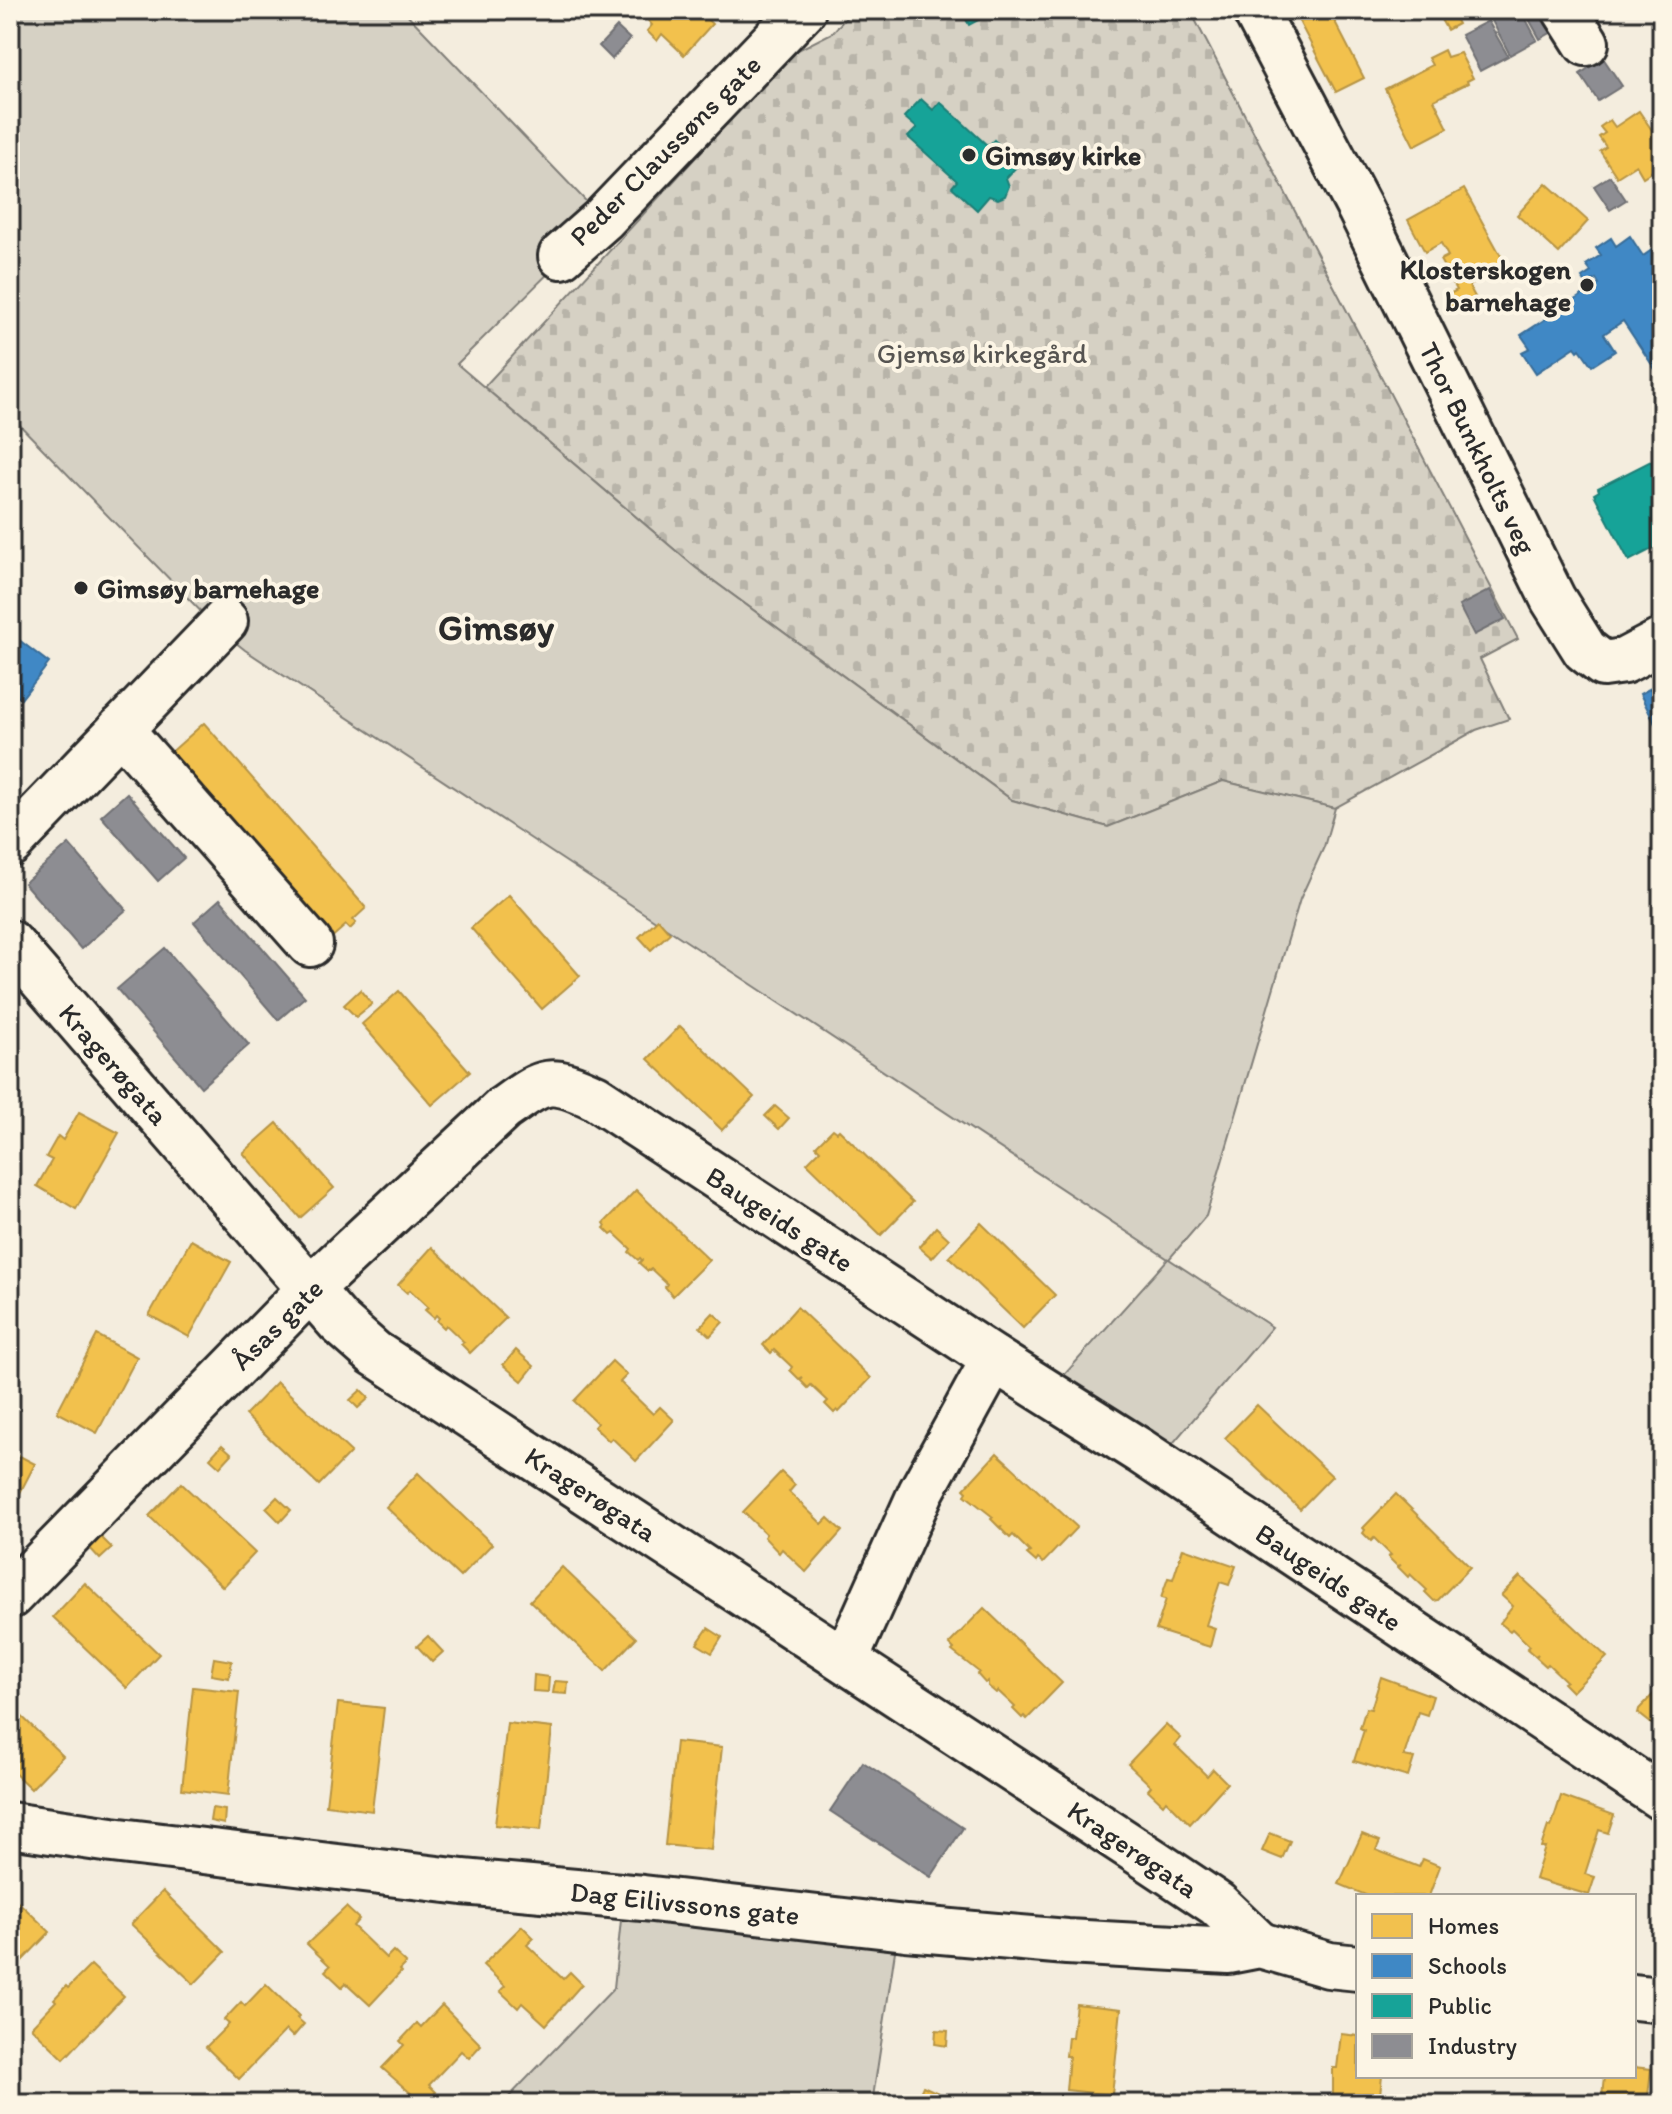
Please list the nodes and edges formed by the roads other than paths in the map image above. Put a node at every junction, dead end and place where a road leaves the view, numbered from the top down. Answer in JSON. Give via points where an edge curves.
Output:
{"nodes":[{"id":1,"x":803,"y":10,"type":"edge"},
{"id":2,"x":1255,"y":10,"type":"edge"},
{"id":3,"x":561,"y":256,"type":"dead end"},
{"id":4,"x":225,"y":621,"type":"dead end"},
{"id":5,"x":1662,"y":641,"type":"edge"},
{"id":6,"x":120,"y":729,"type":"junction"},
{"id":7,"x":10,"y":844,"type":"edge"},
{"id":8,"x":10,"y":943,"type":"edge"},
{"id":9,"x":310,"y":944,"type":"dead end"},
{"id":10,"x":564,"y":1083,"type":"joint"},
{"id":11,"x":310,"y":1289,"type":"junction"},
{"id":12,"x":994,"y":1359,"type":"junction"},
{"id":13,"x":10,"y":1596,"type":"edge"},
{"id":14,"x":846,"y":1659,"type":"junction"},
{"id":15,"x":1662,"y":1798,"type":"edge"},
{"id":16,"x":10,"y":1825,"type":"edge"},
{"id":17,"x":1260,"y":1945,"type":"junction"},
{"id":18,"x":1356,"y":1968,"type":"edge"},
{"id":19,"x":1636,"y":1997,"type":"edge"},
{"id":20,"x":1662,"y":2000,"type":"edge"}],
"edges":[{"from":1,"to":3,"type":"street","name":"Peder Claussøns gate"},
{"from":2,"to":5,"type":"street","name":"Thor Bunkholts veg","via":[[1553,599],[1585,650],[1603,664],[1624,661]]},
{"from":4,"to":6,"type":"street"},
{"from":6,"to":7,"type":"street"},
{"from":6,"to":9,"type":"street"},
{"from":8,"to":11,"type":"street","name":"Kragerøgata"},
{"from":10,"to":11,"type":"street","name":"Åsas gate","via":[[538,1084],[503,1109]]},
{"from":10,"to":12,"type":"street","name":"Baugeids gate","via":[[595,1097]]},
{"from":11,"to":13,"type":"street","name":"Åsas gate"},
{"from":11,"to":14,"type":"street","name":"Kragerøgata","via":[[374,1353]]},
{"from":12,"to":14,"type":"street","via":[[921,1492]]},
{"from":12,"to":15,"type":"street","name":"Baugeids gate"},
{"from":14,"to":17,"type":"street","name":"Kragerøgata","via":[[1217,1904]]},
{"from":16,"to":17,"type":"street","name":"Dag Eilivssons gate","via":[[463,1882],[906,1928],[1229,1951]]},
{"from":17,"to":18,"type":"street","name":"Dag Eilivssons gate"},
{"from":19,"to":20,"type":"street"}]}
